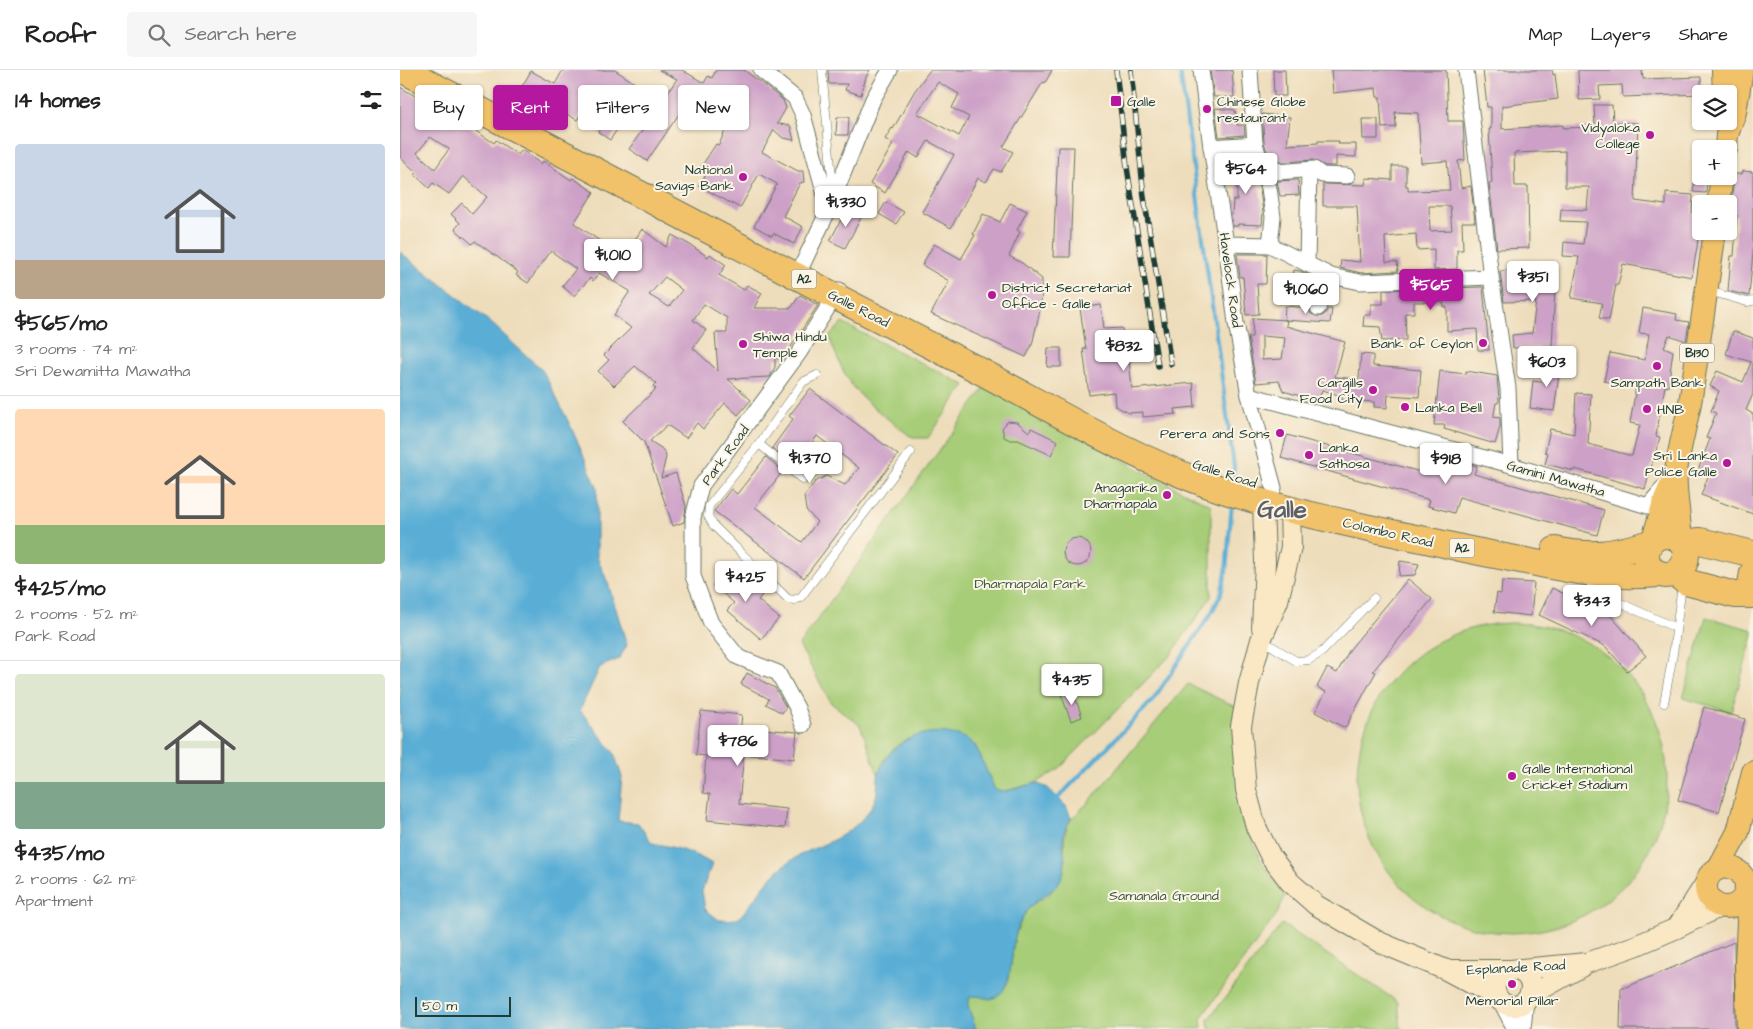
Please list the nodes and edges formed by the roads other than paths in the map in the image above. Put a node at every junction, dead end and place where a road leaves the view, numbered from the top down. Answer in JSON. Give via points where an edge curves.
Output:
{"nodes":[{"id":1,"x":403,"y":70,"type":"edge"},
{"id":2,"x":431,"y":70,"type":"edge"},
{"id":3,"x":761,"y":70,"type":"edge"},
{"id":4,"x":822,"y":70,"type":"edge"},
{"id":5,"x":890,"y":70,"type":"edge"},
{"id":6,"x":1201,"y":70,"type":"edge"},
{"id":7,"x":1250,"y":70,"type":"edge"},
{"id":8,"x":1466,"y":70,"type":"edge"},
{"id":9,"x":1723,"y":70,"type":"edge"},
{"id":10,"x":1742,"y":70,"type":"edge"},
{"id":11,"x":1724,"y":85,"type":"edge"},
{"id":12,"x":1726,"y":135,"type":"edge"},
{"id":13,"x":1255,"y":144,"type":"junction"},
{"id":14,"x":1211,"y":147,"type":"junction"},
{"id":15,"x":1308,"y":170,"type":"junction"},
{"id":16,"x":1265,"y":173,"type":"junction"},
{"id":17,"x":1346,"y":176,"type":"dead end"},
{"id":18,"x":828,"y":209,"type":"junction"},
{"id":19,"x":1714,"y":240,"type":"edge"},
{"id":20,"x":1226,"y":244,"type":"junction"},
{"id":21,"x":1270,"y":245,"type":"junction"},
{"id":22,"x":1308,"y":264,"type":"junction"},
{"id":23,"x":800,"y":271,"type":"junction"},
{"id":24,"x":1331,"y":276,"type":"junction"},
{"id":25,"x":1491,"y":277,"type":"junction"},
{"id":26,"x":1707,"y":291,"type":"junction"},
{"id":27,"x":838,"y":292,"type":"junction"},
{"id":28,"x":1753,"y":301,"type":"edge"},
{"id":29,"x":1318,"y":308,"type":"dead end"},
{"id":30,"x":817,"y":375,"type":"dead end"},
{"id":31,"x":1248,"y":395,"type":"junction"},
{"id":32,"x":759,"y":444,"type":"junction"},
{"id":33,"x":911,"y":452,"type":"dead end"},
{"id":34,"x":1512,"y":465,"type":"junction"},
{"id":35,"x":1676,"y":474,"type":"junction"},
{"id":36,"x":803,"y":480,"type":"dead end"},
{"id":37,"x":1274,"y":501,"type":"junction"},
{"id":38,"x":1652,"y":541,"type":"junction"},
{"id":39,"x":1681,"y":541,"type":"junction"},
{"id":40,"x":1753,"y":554,"type":"edge"},
{"id":41,"x":1592,"y":574,"type":"junction"},
{"id":42,"x":1753,"y":574,"type":"edge"},
{"id":43,"x":1673,"y":576,"type":"junction"},
{"id":44,"x":1753,"y":591,"type":"edge"},
{"id":45,"x":1753,"y":595,"type":"edge"},
{"id":46,"x":1374,"y":598,"type":"dead end"},
{"id":47,"x":1676,"y":628,"type":"junction"},
{"id":48,"x":1261,"y":640,"type":"junction"},
{"id":49,"x":1664,"y":703,"type":"dead end"},
{"id":50,"x":803,"y":725,"type":"dead end"},
{"id":51,"x":1753,"y":772,"type":"edge"},
{"id":52,"x":1738,"y":832,"type":"junction"},
{"id":53,"x":1713,"y":875,"type":"junction"},
{"id":54,"x":1745,"y":885,"type":"junction"},
{"id":55,"x":1725,"y":906,"type":"junction"},
{"id":56,"x":1677,"y":928,"type":"junction"},
{"id":57,"x":1747,"y":939,"type":"junction"},
{"id":58,"x":1587,"y":963,"type":"junction"},
{"id":59,"x":1446,"y":970,"type":"junction"},
{"id":60,"x":1510,"y":970,"type":"junction"},
{"id":61,"x":1499,"y":998,"type":"junction"},
{"id":62,"x":1528,"y":998,"type":"junction"},
{"id":63,"x":1515,"y":1029,"type":"edge"},
{"id":64,"x":1523,"y":1029,"type":"edge"},
{"id":65,"x":1748,"y":1029,"type":"edge"}],
"edges":[{"from":1,"to":23,"type":"highway","name":"Galle Road","number":"A2"},
{"from":2,"to":23,"type":"highway","name":"Galle Road","number":"A2"},
{"from":3,"to":18,"type":"street","via":[[795,98]]},
{"from":4,"to":18,"type":"lane","via":[[832,178]]},
{"from":5,"to":18,"type":"street","via":[[873,100]]},
{"from":6,"to":14,"type":"street","name":"Havelock Road"},
{"from":7,"to":13,"type":"street"},
{"from":8,"to":25,"type":"street"},
{"from":9,"to":11,"type":"main road"},
{"from":10,"to":12,"type":"main road"},
{"from":13,"to":14,"type":"street"},
{"from":13,"to":16,"type":"street"},
{"from":14,"to":20,"type":"street","name":"Havelock Road"},
{"from":15,"to":16,"type":"street","via":[[1278,172],[1276,169]]},
{"from":15,"to":17,"type":"street","via":[[1314,169],[1322,175]]},
{"from":15,"to":22,"type":"street"},
{"from":16,"to":21,"type":"street","via":[[1273,216]]},
{"from":18,"to":23,"type":"street"},
{"from":19,"to":26,"type":"main road","number":"B130"},
{"from":20,"to":21,"type":"street"},
{"from":20,"to":31,"type":"street","name":"Havelock Road"},
{"from":21,"to":22,"type":"street"},
{"from":22,"to":24,"type":"street"},
{"from":23,"to":27,"type":"highway","name":"Galle Road","number":"A2"},
{"from":24,"to":25,"type":"street","via":[[1360,282]]},
{"from":24,"to":29,"type":"street"},
{"from":25,"to":34,"type":"street","via":[[1508,388]]},
{"from":26,"to":28,"type":"lane"},
{"from":26,"to":35,"type":"main road","number":"B130"},
{"from":27,"to":37,"type":"highway","name":"Galle Road","number":"A2","via":[[1155,462],[1210,477]]},
{"from":27,"to":50,"type":"street","name":"Park Road","via":[[799,353],[701,486],[693,518],[693,576],[711,623],[738,656],[778,673]]},
{"from":30,"to":32,"type":"lane","via":[[803,382]]},
{"from":31,"to":34,"type":"street","name":"Gamini Mawatha"},
{"from":31,"to":37,"type":"street","name":"Havelock Road"},
{"from":32,"to":33,"type":"lane","via":[[709,506],[708,516],[713,525],[788,599],[794,600],[801,597]]},
{"from":32,"to":36,"type":"lane"},
{"from":34,"to":35,"type":"street","name":"Gamini Mawatha","via":[[1648,506]]},
{"from":35,"to":38,"type":"main road","number":"B130"},
{"from":35,"to":39,"type":"main road","number":"B130"},
{"from":37,"to":38,"type":"highway","name":"Colombo Road","number":"A2","via":[[1318,500],[1570,554],[1607,554]]},
{"from":37,"to":41,"type":"highway","name":"Colombo Road","number":"A2","via":[[1467,549]]},
{"from":37,"to":48,"type":"street","name":"Esplanade Road","via":[[1265,562]]},
{"from":37,"to":48,"type":"street","name":"Esplanade Road","via":[[1291,547],[1278,601]]},
{"from":38,"to":39,"type":"highway","via":[[1664,535]]},
{"from":38,"to":43,"type":"highway","via":[[1647,548],[1649,566]]},
{"from":39,"to":40,"type":"highway","via":[[1700,541]]},
{"from":39,"to":43,"type":"highway","via":[[1686,560]]},
{"from":41,"to":43,"type":"highway","name":"Colombo Road","number":"A2"},
{"from":41,"to":47,"type":"lane","via":[[1591,588],[1596,592]]},
{"from":42,"to":44,"type":"highway"},
{"from":43,"to":45,"type":"highway","name":"Colombo Road","number":"A2","via":[[1735,595]]},
{"from":43,"to":47,"type":"lane","via":[[1681,593]]},
{"from":46,"to":48,"type":"lane","via":[[1322,652],[1309,660],[1296,661]]},
{"from":47,"to":49,"type":"lane"},
{"from":48,"to":59,"type":"street","name":"Esplanade Road","via":[[1241,726],[1242,754],[1246,790],[1256,827],[1271,856],[1290,882],[1316,905],[1379,942]]},
{"from":51,"to":52,"type":"main road"},
{"from":52,"to":53,"type":"main road"},
{"from":52,"to":54,"type":"main road"},
{"from":53,"to":54,"type":"main road","via":[[1730,867],[1736,869]]},
{"from":53,"to":55,"type":"main road","via":[[1707,893],[1710,899]]},
{"from":53,"to":56,"type":"street"},
{"from":54,"to":55,"type":"main road","via":[[1740,902]]},
{"from":54,"to":57,"type":"main road"},
{"from":55,"to":56,"type":"street","name":"Esplanade Road"},
{"from":55,"to":57,"type":"main road"},
{"from":56,"to":58,"type":"street","name":"Esplanade Road"},
{"from":57,"to":65,"type":"main road"},
{"from":58,"to":60,"type":"street","name":"Esplanade Road"},
{"from":58,"to":62,"type":"street","name":"Esplanade Road"},
{"from":59,"to":60,"type":"street","name":"Esplanade Road"},
{"from":59,"to":61,"type":"street","name":"Esplanade Road"},
{"from":60,"to":61,"type":"street","via":[[1497,981],[1495,989]]},
{"from":60,"to":62,"type":"street","via":[[1523,973],[1528,979],[1531,989]]},
{"from":61,"to":62,"type":"street","via":[[1513,1006]]},
{"from":61,"to":63,"type":"street"},
{"from":62,"to":64,"type":"street"}]}
